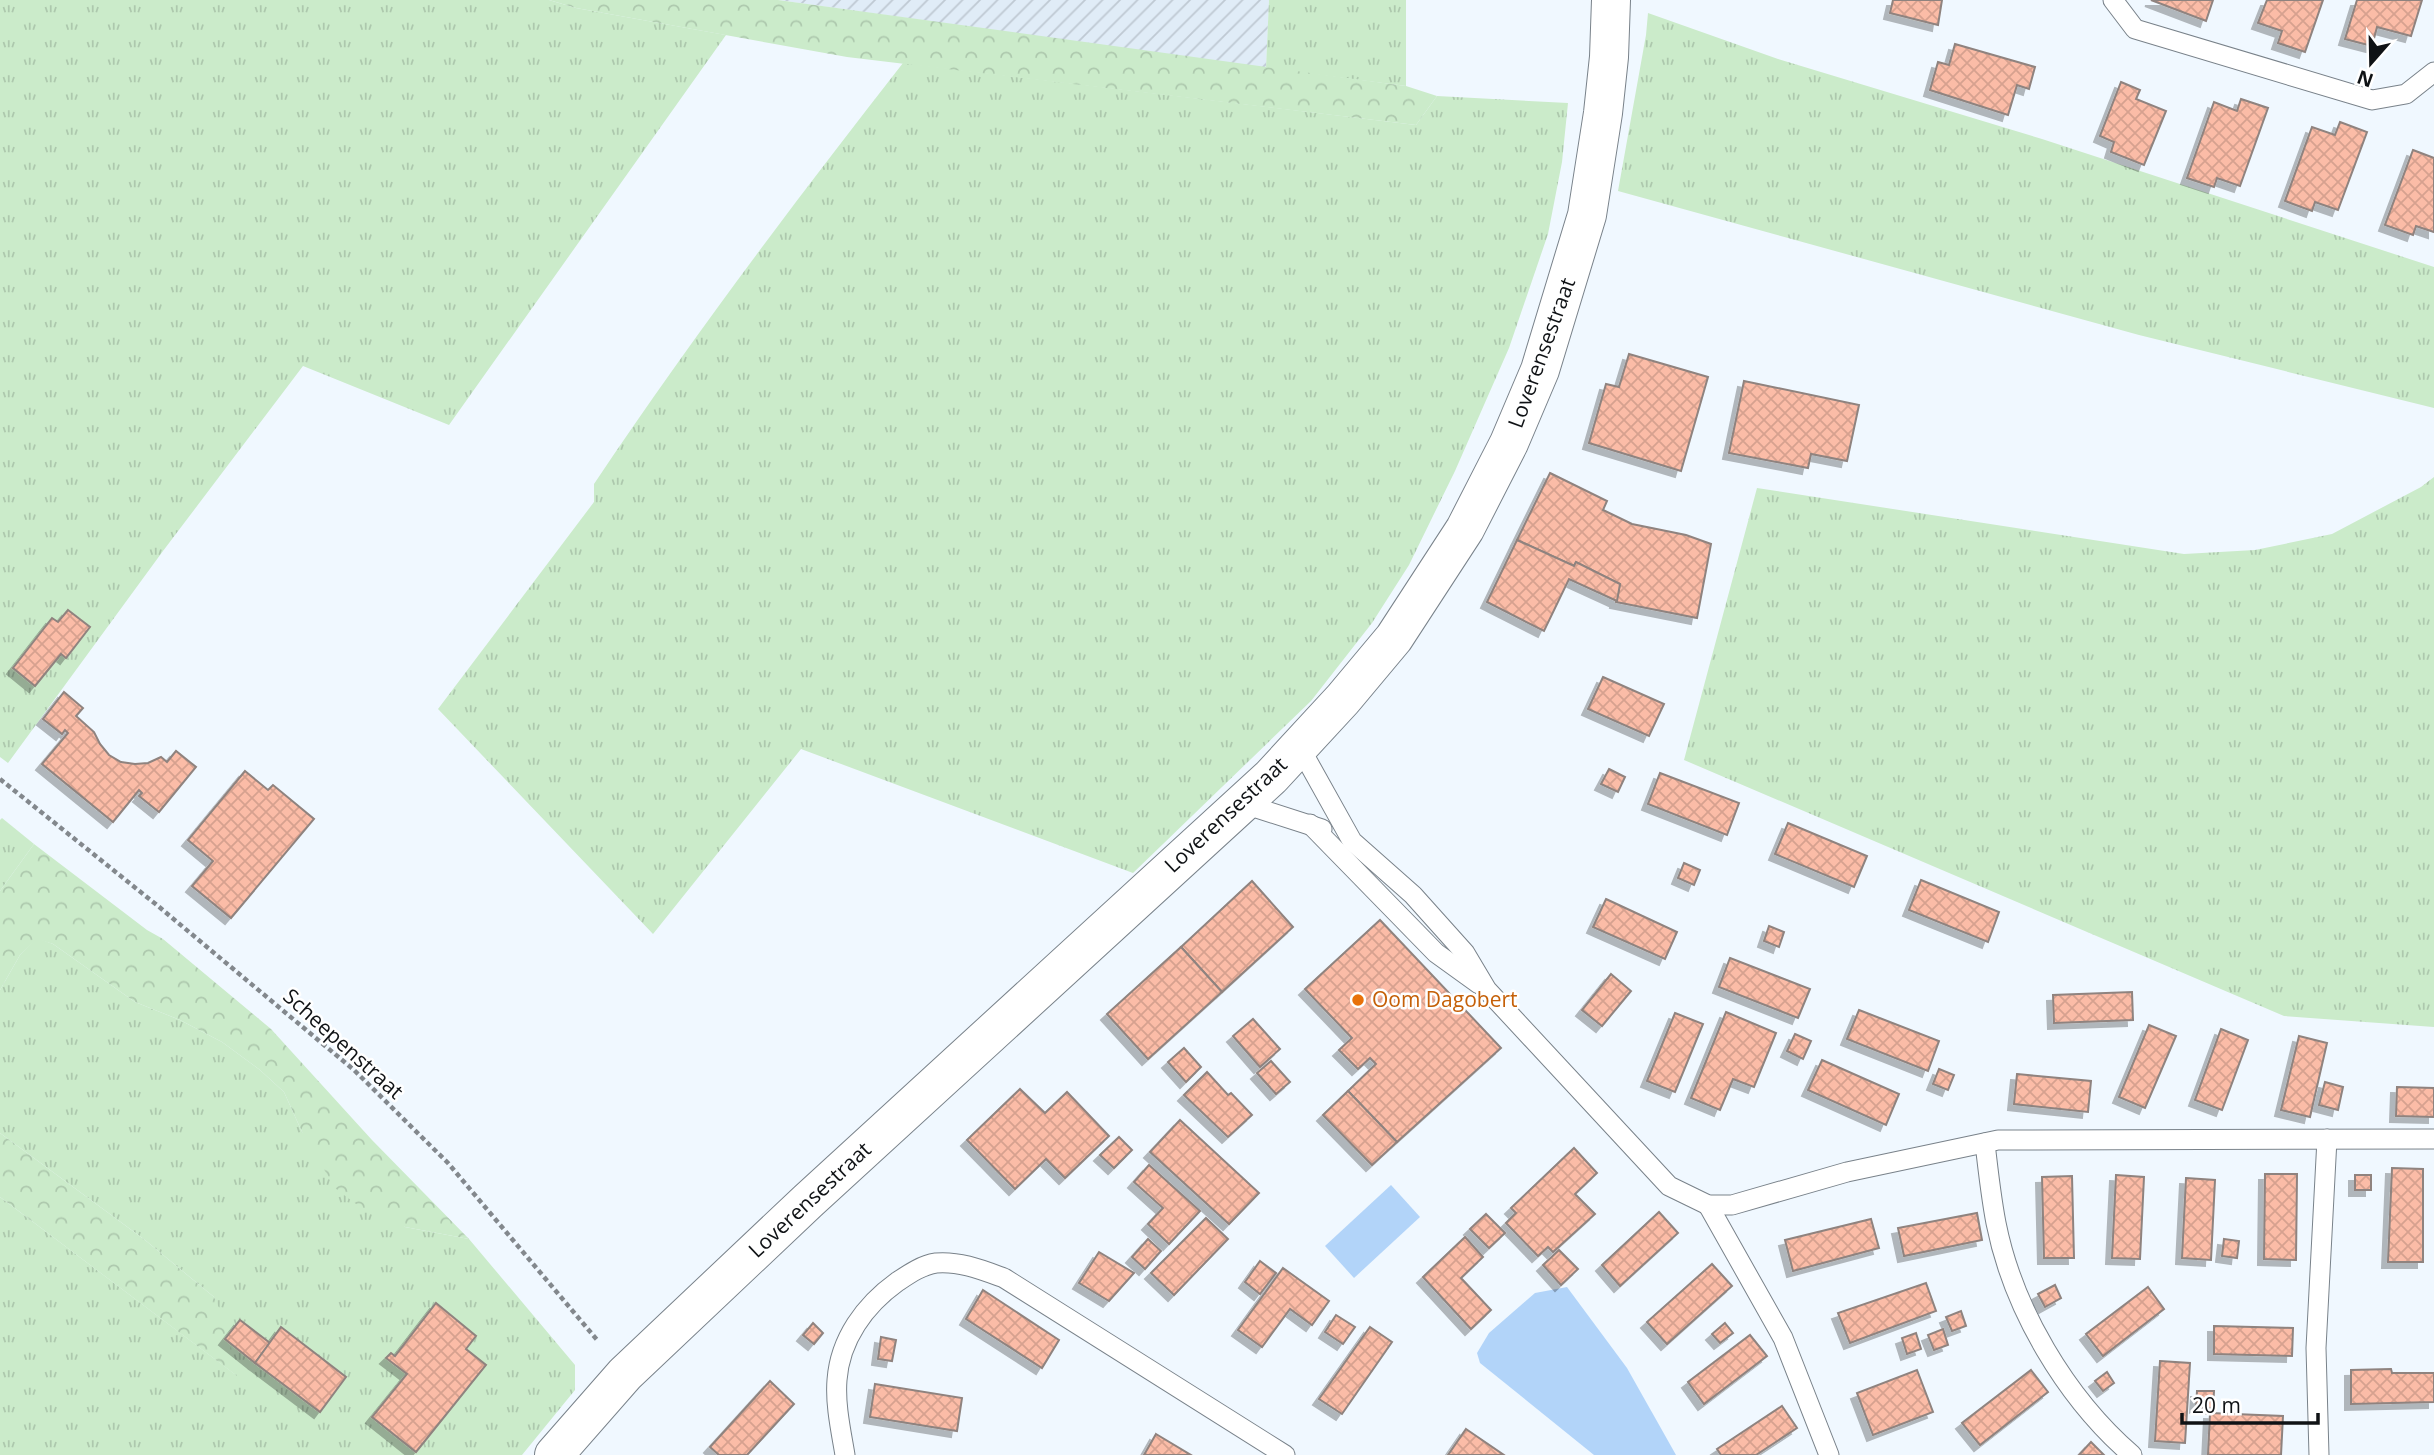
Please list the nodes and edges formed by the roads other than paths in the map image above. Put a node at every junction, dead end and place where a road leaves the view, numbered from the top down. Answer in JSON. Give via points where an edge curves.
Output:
{"nodes":[{"id":1,"x":1611,"y":0,"type":"edge"},
{"id":2,"x":2113,"y":0,"type":"edge"},
{"id":3,"x":2434,"y":72,"type":"edge"},
{"id":4,"x":1300,"y":746,"type":"junction"},
{"id":5,"x":1241,"y":803,"type":"junction"},
{"id":6,"x":1310,"y":824,"type":"junction"},
{"id":7,"x":1352,"y":841,"type":"junction"},
{"id":8,"x":1487,"y":990,"type":"junction"},
{"id":9,"x":2327,"y":1139,"type":"junction"},
{"id":10,"x":2434,"y":1139,"type":"edge"},
{"id":11,"x":1985,"y":1143,"type":"junction"},
{"id":12,"x":1708,"y":1205,"type":"junction"},
{"id":13,"x":554,"y":1455,"type":"edge"},
{"id":14,"x":845,"y":1455,"type":"edge"},
{"id":15,"x":1285,"y":1455,"type":"edge"},
{"id":16,"x":1829,"y":1455,"type":"edge"},
{"id":17,"x":2132,"y":1455,"type":"edge"},
{"id":18,"x":2319,"y":1455,"type":"edge"}],
"edges":[{"from":1,"to":4,"type":"street","name":"Loverensestraat","via":[[1603,113],[1587,215],[1541,369],[1509,443],[1444,564],[1394,638]]},
{"from":2,"to":3,"type":"lane","via":[[2135,29],[2372,100],[2406,94]]},
{"from":4,"to":5,"type":"street","name":"Loverensestraat"},
{"from":4,"to":7,"type":"lane"},
{"from":5,"to":6,"type":"lane"},
{"from":5,"to":13,"type":"street","name":"Loverensestraat","via":[[625,1374]]},
{"from":6,"to":7,"type":"lane"},
{"from":6,"to":8,"type":"lane","via":[[1436,953]]},
{"from":7,"to":8,"type":"lane","via":[[1413,895],[1465,953]]},
{"from":8,"to":12,"type":"lane","via":[[1670,1186]]},
{"from":9,"to":10,"type":"lane"},
{"from":9,"to":11,"type":"lane"},
{"from":9,"to":18,"type":"lane","via":[[2316,1348]]},
{"from":11,"to":12,"type":"lane","via":[[1847,1172],[1732,1205]]},
{"from":11,"to":17,"type":"lane","via":[[1996,1225],[2042,1347],[2073,1392]]},
{"from":12,"to":16,"type":"lane","via":[[1783,1338]]},
{"from":14,"to":15,"type":"lane","via":[[837,1379],[860,1315],[913,1271],[934,1264],[961,1264],[1004,1278]]}]}
